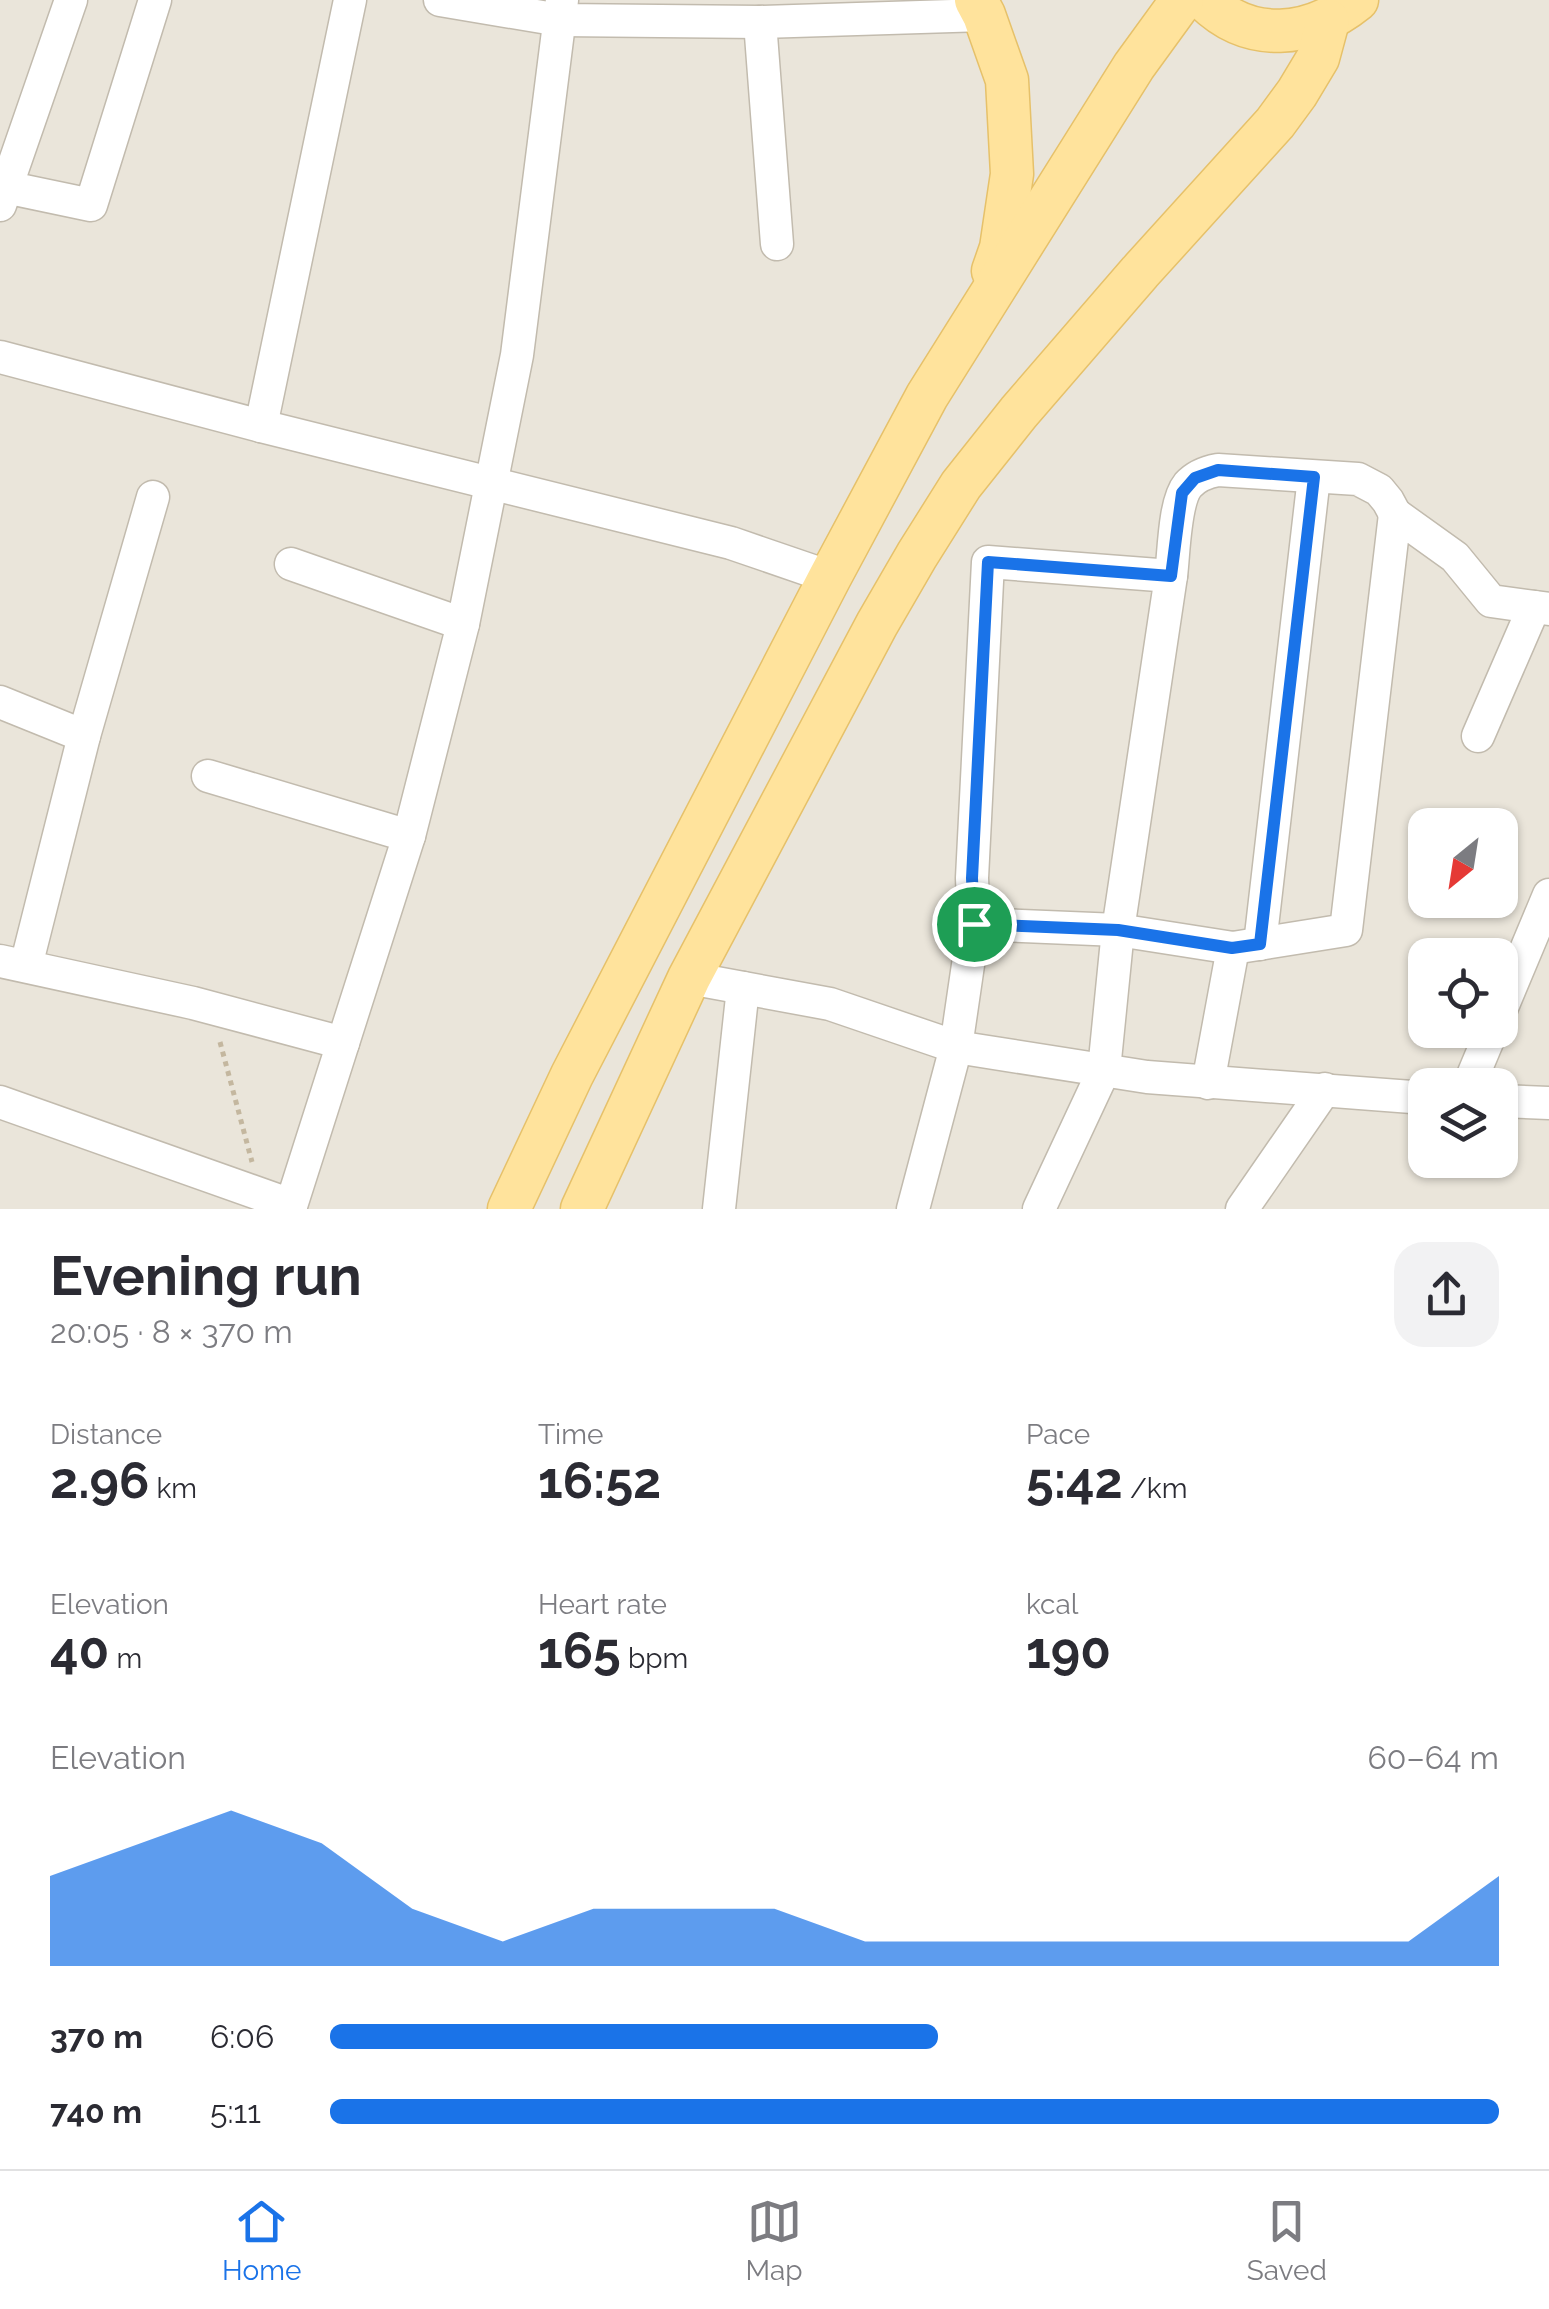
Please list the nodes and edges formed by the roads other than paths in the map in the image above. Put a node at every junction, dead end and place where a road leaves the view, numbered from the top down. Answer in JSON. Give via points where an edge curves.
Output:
{"nodes":[{"id":1,"x":71,"y":0,"type":"edge"},
{"id":2,"x":154,"y":0,"type":"edge"},
{"id":3,"x":350,"y":0,"type":"edge"},
{"id":4,"x":440,"y":0,"type":"edge"},
{"id":5,"x":1182,"y":0,"type":"edge"},
{"id":6,"x":1205,"y":0,"type":"edge"},
{"id":7,"x":1350,"y":6,"type":"edge"},
{"id":8,"x":980,"y":7,"type":"edge"},
{"id":9,"x":561,"y":10,"type":"edge"},
{"id":10,"x":760,"y":22,"type":"junction"},
{"id":11,"x":2,"y":193,"type":"edge"},
{"id":12,"x":777,"y":244,"type":"dead end"},
{"id":13,"x":974,"y":322,"type":"junction"},
{"id":14,"x":0,"y":356,"type":"edge"},
{"id":15,"x":261,"y":426,"type":"junction"},
{"id":16,"x":1314,"y":477,"type":"junction"},
{"id":17,"x":490,"y":484,"type":"junction"},
{"id":18,"x":153,"y":496,"type":"dead end"},
{"id":19,"x":1394,"y":514,"type":"junction"},
{"id":20,"x":291,"y":564,"type":"dead end"},
{"id":21,"x":1171,"y":576,"type":"junction"},
{"id":22,"x":830,"y":577,"type":"junction"},
{"id":23,"x":1542,"y":608,"type":"edge"},
{"id":24,"x":463,"y":624,"type":"junction"},
{"id":25,"x":0,"y":702,"type":"edge"},
{"id":26,"x":84,"y":736,"type":"junction"},
{"id":27,"x":1478,"y":736,"type":"dead end"},
{"id":28,"x":208,"y":776,"type":"dead end"},
{"id":29,"x":409,"y":836,"type":"junction"},
{"id":30,"x":1549,"y":895,"type":"edge"},
{"id":31,"x":974,"y":924,"type":"junction"},
{"id":32,"x":1118,"y":930,"type":"junction"},
{"id":33,"x":1246,"y":946,"type":"junction"},
{"id":34,"x":13,"y":963,"type":"edge"},
{"id":35,"x":1518,"y":969,"type":"edge"},
{"id":36,"x":689,"y":978,"type":"junction"},
{"id":37,"x":743,"y":988,"type":"junction"},
{"id":38,"x":343,"y":1043,"type":"junction"},
{"id":39,"x":956,"y":1047,"type":"junction"},
{"id":40,"x":1104,"y":1070,"type":"junction"},
{"id":41,"x":1208,"y":1083,"type":"junction"},
{"id":42,"x":1325,"y":1089,"type":"junction"},
{"id":43,"x":1408,"y":1097,"type":"edge"},
{"id":44,"x":0,"y":1102,"type":"edge"},
{"id":45,"x":1518,"y":1102,"type":"edge"},
{"id":46,"x":1549,"y":1103,"type":"edge"},
{"id":47,"x":281,"y":1203,"type":"edge"},
{"id":48,"x":509,"y":1209,"type":"edge"},
{"id":49,"x":582,"y":1209,"type":"edge"},
{"id":50,"x":719,"y":1209,"type":"edge"},
{"id":51,"x":913,"y":1209,"type":"edge"},
{"id":52,"x":1039,"y":1209,"type":"edge"},
{"id":53,"x":1242,"y":1209,"type":"edge"}],
"edges":[{"from":1,"to":11,"type":"street"},
{"from":2,"to":11,"type":"street","via":[[91,205]]},
{"from":3,"to":15,"type":"street"},
{"from":4,"to":9,"type":"street"},
{"from":5,"to":13,"type":"main road"},
{"from":6,"to":7,"type":"main road","via":[[1237,23],[1294,32]]},
{"from":7,"to":36,"type":"main road","via":[[1275,123],[961,486],[876,624]]},
{"from":8,"to":10,"type":"street"},
{"from":8,"to":13,"type":"main road","via":[[1007,80],[1012,174],[1001,248]]},
{"from":9,"to":10,"type":"street"},
{"from":9,"to":17,"type":"street","via":[[517,355]]},
{"from":10,"to":12,"type":"street"},
{"from":13,"to":22,"type":"main road"},
{"from":14,"to":15,"type":"street"},
{"from":15,"to":17,"type":"street"},
{"from":16,"to":19,"type":"street","via":[[1369,483]]},
{"from":16,"to":21,"type":"street","via":[[1218,470],[1195,478],[1182,493]]},
{"from":16,"to":33,"type":"street"},
{"from":17,"to":22,"type":"street","via":[[731,543]]},
{"from":17,"to":24,"type":"street"},
{"from":18,"to":26,"type":"street"},
{"from":19,"to":23,"type":"street","via":[[1455,558],[1491,601]]},
{"from":19,"to":33,"type":"street","via":[[1346,930]]},
{"from":20,"to":24,"type":"street"},
{"from":21,"to":31,"type":"street","via":[[988,562]]},
{"from":21,"to":32,"type":"street"},
{"from":22,"to":48,"type":"main road"},
{"from":23,"to":27,"type":"street"},
{"from":24,"to":29,"type":"street"},
{"from":25,"to":26,"type":"street"},
{"from":26,"to":34,"type":"street"},
{"from":28,"to":29,"type":"street"},
{"from":29,"to":38,"type":"street"},
{"from":30,"to":35,"type":"street"},
{"from":31,"to":32,"type":"street"},
{"from":31,"to":39,"type":"street"},
{"from":32,"to":33,"type":"street"},
{"from":32,"to":40,"type":"street"},
{"from":33,"to":41,"type":"street"},
{"from":34,"to":38,"type":"street"},
{"from":36,"to":37,"type":"street"},
{"from":36,"to":49,"type":"main road"},
{"from":37,"to":39,"type":"street","via":[[830,1004]]},
{"from":37,"to":50,"type":"street"},
{"from":38,"to":47,"type":"street"},
{"from":39,"to":40,"type":"street"},
{"from":39,"to":51,"type":"street"},
{"from":40,"to":41,"type":"street"},
{"from":40,"to":52,"type":"street"},
{"from":41,"to":42,"type":"street"},
{"from":42,"to":43,"type":"street"},
{"from":42,"to":53,"type":"street"},
{"from":44,"to":47,"type":"street"},
{"from":45,"to":46,"type":"street"}]}
